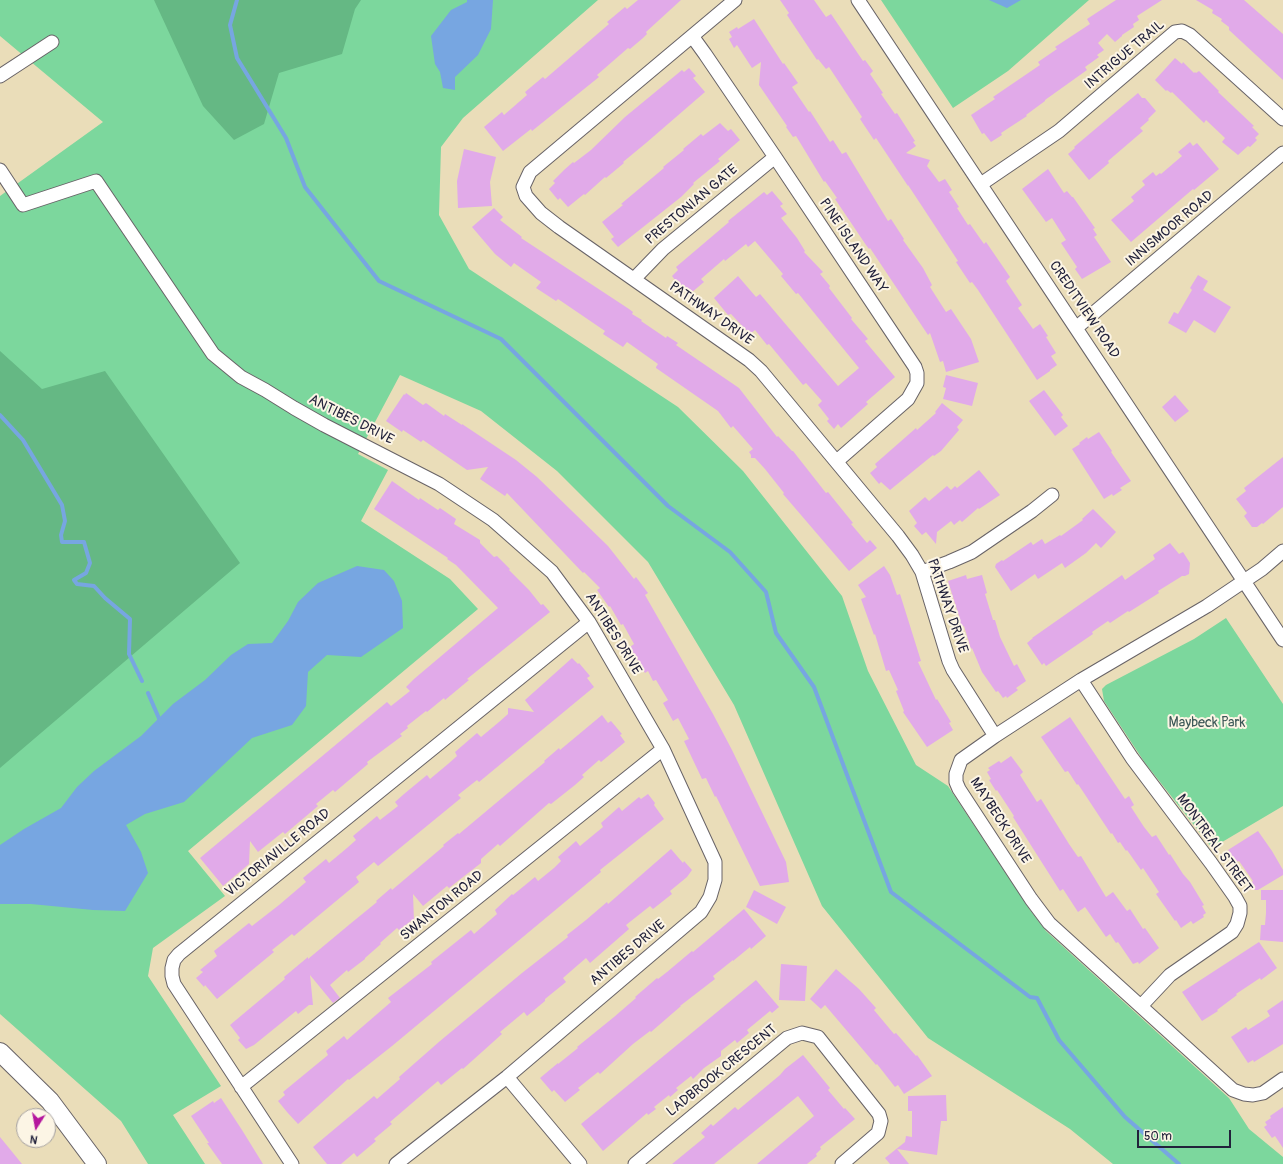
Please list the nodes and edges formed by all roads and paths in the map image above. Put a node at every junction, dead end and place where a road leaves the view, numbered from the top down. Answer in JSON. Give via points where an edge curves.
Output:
{"nodes":[{"id":1,"x":734,"y":0,"type":"edge"},
{"id":2,"x":858,"y":0,"type":"edge"},
{"id":3,"x":692,"y":36,"type":"junction"},
{"id":4,"x":52,"y":42,"type":"dead end"},
{"id":5,"x":0,"y":76,"type":"edge"},
{"id":6,"x":1283,"y":119,"type":"edge"},
{"id":7,"x":1283,"y":153,"type":"edge"},
{"id":8,"x":774,"y":157,"type":"junction"},
{"id":9,"x":0,"y":170,"type":"edge"},
{"id":10,"x":981,"y":184,"type":"junction"},
{"id":11,"x":634,"y":279,"type":"junction"},
{"id":12,"x":1076,"y":328,"type":"junction"},
{"id":13,"x":837,"y":461,"type":"junction"},
{"id":14,"x":1052,"y":495,"type":"dead end"},
{"id":15,"x":1283,"y":551,"type":"edge"},
{"id":16,"x":922,"y":572,"type":"junction"},
{"id":17,"x":1244,"y":581,"type":"junction"},
{"id":18,"x":589,"y":622,"type":"junction"},
{"id":19,"x":1283,"y":640,"type":"edge"},
{"id":20,"x":1081,"y":680,"type":"junction"},
{"id":21,"x":995,"y":736,"type":"junction"},
{"id":22,"x":663,"y":749,"type":"junction"},
{"id":23,"x":1141,"y":1006,"type":"junction"},
{"id":24,"x":0,"y":1052,"type":"edge"},
{"id":25,"x":507,"y":1077,"type":"junction"},
{"id":26,"x":1283,"y":1079,"type":"edge"},
{"id":27,"x":241,"y":1088,"type":"junction"},
{"id":28,"x":97,"y":1164,"type":"edge"},
{"id":29,"x":292,"y":1164,"type":"edge"},
{"id":30,"x":396,"y":1164,"type":"edge"},
{"id":31,"x":580,"y":1164,"type":"edge"},
{"id":32,"x":635,"y":1164,"type":"edge"},
{"id":33,"x":842,"y":1164,"type":"edge"}],
"edges":[{"from":1,"to":3,"type":"street","name":"PATHWAY DRIVE"},
{"from":2,"to":10,"type":"street","name":"CREDITVIEW ROAD"},
{"from":3,"to":8,"type":"street","name":"PINE ISLAND WAY"},
{"from":3,"to":11,"type":"street","name":"PATHWAY DRIVE","via":[[530,172],[523,187],[526,196],[541,213]]},
{"from":4,"to":5,"type":"street"},
{"from":6,"to":10,"type":"street","name":"INTRIGUE TRAIL","via":[[1190,34],[1175,32],[1059,131]]},
{"from":7,"to":12,"type":"street","name":"INNISMOOR ROAD"},
{"from":8,"to":11,"type":"street","name":"PRESTONIAN GATE","via":[[663,249]]},
{"from":8,"to":13,"type":"street","name":"PINE ISLAND WAY","via":[[917,372],[914,392],[908,399]]},
{"from":9,"to":18,"type":"street","name":"ANTIBES DRIVE","via":[[23,205],[96,181],[213,354],[241,377],[324,425],[439,484],[493,520],[552,572]]},
{"from":10,"to":12,"type":"street","name":"CREDITVIEW ROAD"},
{"from":11,"to":13,"type":"street","name":"PATHWAY DRIVE","via":[[749,360]]},
{"from":12,"to":17,"type":"street","name":"CREDITVIEW ROAD"},
{"from":13,"to":16,"type":"street","name":"PATHWAY DRIVE","via":[[898,536]]},
{"from":14,"to":16,"type":"street","via":[[972,552]]},
{"from":15,"to":17,"type":"street","name":"MAYBECK DRIVE"},
{"from":16,"to":21,"type":"street","name":"PATHWAY DRIVE","via":[[953,670]]},
{"from":17,"to":19,"type":"street","name":"CREDITVIEW ROAD"},
{"from":17,"to":20,"type":"street","name":"MAYBECK DRIVE","via":[[1207,606]]},
{"from":18,"to":22,"type":"street","name":"ANTIBES DRIVE"},
{"from":18,"to":27,"type":"street","name":"VICTORIAVILLE ROAD","via":[[174,960],[174,984]]},
{"from":20,"to":21,"type":"street","name":"MAYBECK DRIVE"},
{"from":20,"to":23,"type":"street","name":"MONTREAL STREET","via":[[1132,758],[1240,906],[1237,924],[1232,932],[1170,975]]},
{"from":21,"to":23,"type":"street","name":"MAYBECK DRIVE","via":[[961,760],[956,774],[959,789],[1031,899],[1050,922]]},
{"from":22,"to":25,"type":"street","name":"ANTIBES DRIVE","via":[[715,862],[715,880],[710,897],[701,912]]},
{"from":22,"to":27,"type":"street","name":"SWANTON ROAD"},
{"from":23,"to":26,"type":"street","name":"MAYBECK DRIVE","via":[[1233,1090],[1253,1095],[1263,1093]]},
{"from":24,"to":28,"type":"main road","via":[[50,1101]]},
{"from":25,"to":30,"type":"street","name":"ANTIBES DRIVE"},
{"from":25,"to":31,"type":"street"},
{"from":27,"to":29,"type":"street","name":"VICTORIAVILLE ROAD"},
{"from":32,"to":33,"type":"street","name":"LADBROOK CRESCENT","via":[[787,1038],[802,1033],[818,1037],[879,1114],[881,1121],[878,1133]]}]}
